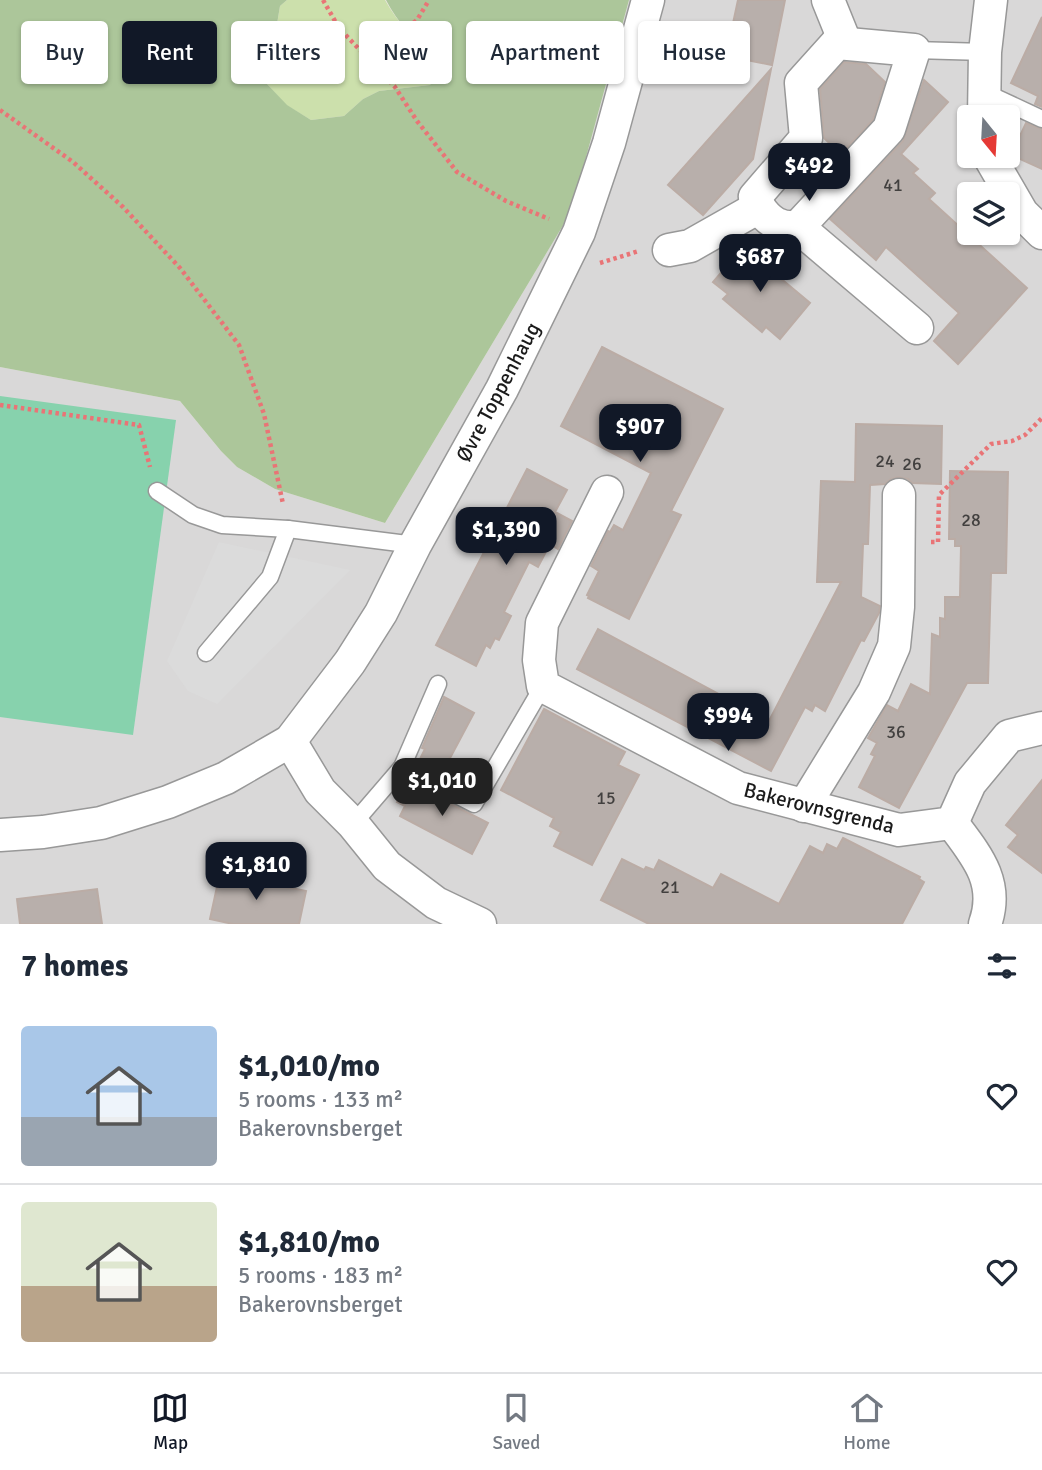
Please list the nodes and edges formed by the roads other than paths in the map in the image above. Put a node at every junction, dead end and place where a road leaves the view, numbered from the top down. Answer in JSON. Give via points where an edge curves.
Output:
{"nodes":[{"id":1,"x":648,"y":0,"type":"edge"},
{"id":2,"x":828,"y":0,"type":"edge"},
{"id":3,"x":991,"y":0,"type":"edge"},
{"id":4,"x":845,"y":42,"type":"junction"},
{"id":5,"x":914,"y":50,"type":"junction"},
{"id":6,"x":985,"y":52,"type":"junction"},
{"id":7,"x":984,"y":105,"type":"edge"},
{"id":8,"x":1020,"y":114,"type":"edge"},
{"id":9,"x":1042,"y":119,"type":"edge"},
{"id":10,"x":996,"y":168,"type":"edge"},
{"id":11,"x":759,"y":207,"type":"junction"},
{"id":12,"x":798,"y":227,"type":"junction"},
{"id":13,"x":1042,"y":233,"type":"edge"},
{"id":14,"x":669,"y":250,"type":"road end"},
{"id":15,"x":917,"y":328,"type":"dead end"},
{"id":16,"x":157,"y":491,"type":"road end"},
{"id":17,"x":607,"y":492,"type":"dead end"},
{"id":18,"x":899,"y":495,"type":"dead end"},
{"id":19,"x":288,"y":528,"type":"junction"},
{"id":20,"x":415,"y":545,"type":"junction"},
{"id":21,"x":206,"y":653,"type":"dead end"},
{"id":22,"x":438,"y":684,"type":"dead end"},
{"id":23,"x":543,"y":686,"type":"junction"},
{"id":24,"x":1042,"y":729,"type":"edge"},
{"id":25,"x":290,"y":741,"type":"junction"},
{"id":26,"x":402,"y":767,"type":"junction"},
{"id":27,"x":804,"y":806,"type":"junction"},
{"id":28,"x":952,"y":822,"type":"junction"},
{"id":29,"x":353,"y":824,"type":"junction"},
{"id":30,"x":0,"y":835,"type":"edge"},
{"id":31,"x":480,"y":924,"type":"edge"},
{"id":32,"x":985,"y":924,"type":"edge"}],
"edges":[{"from":1,"to":20,"type":"street","name":"Øvre Toppenhaug","via":[[579,232],[502,389]]},
{"from":2,"to":4,"type":"street"},
{"from":3,"to":6,"type":"street"},
{"from":4,"to":5,"type":"street"},
{"from":4,"to":11,"type":"street","via":[[837,43],[801,83],[806,138],[755,197]]},
{"from":5,"to":6,"type":"lane"},
{"from":5,"to":12,"type":"street","via":[[889,129]]},
{"from":6,"to":7,"type":"street"},
{"from":8,"to":9,"type":"lane"},
{"from":10,"to":13,"type":"street","via":[[1022,213]]},
{"from":11,"to":12,"type":"street","via":[[767,219],[784,228]]},
{"from":11,"to":14,"type":"street","via":[[690,246]]},
{"from":12,"to":15,"type":"street"},
{"from":16,"to":19,"type":"lane","via":[[193,515],[222,525]]},
{"from":17,"to":23,"type":"street","via":[[542,623],[538,660]]},
{"from":18,"to":27,"type":"street","via":[[894,646],[874,692]]},
{"from":19,"to":20,"type":"lane"},
{"from":19,"to":21,"type":"lane","via":[[270,577]]},
{"from":20,"to":25,"type":"street","name":"Øvre Toppenhaug","via":[[350,662]]},
{"from":22,"to":26,"type":"lane"},
{"from":23,"to":26,"type":"lane","via":[[474,804]]},
{"from":23,"to":27,"type":"street","name":"Bakerovnsgrenda","via":[[738,788]]},
{"from":24,"to":28,"type":"street","via":[[1009,736],[970,783]]},
{"from":25,"to":29,"type":"street","via":[[320,791]]},
{"from":25,"to":30,"type":"street","name":"Øvre Toppenhaug","via":[[226,778],[168,802],[101,823]]},
{"from":26,"to":29,"type":"lane"},
{"from":27,"to":28,"type":"street","name":"Bakerovnsgrenda","via":[[899,830]]},
{"from":28,"to":32,"type":"street","via":[[982,864],[992,906]]},
{"from":29,"to":31,"type":"street","via":[[387,866],[436,903]]}]}
